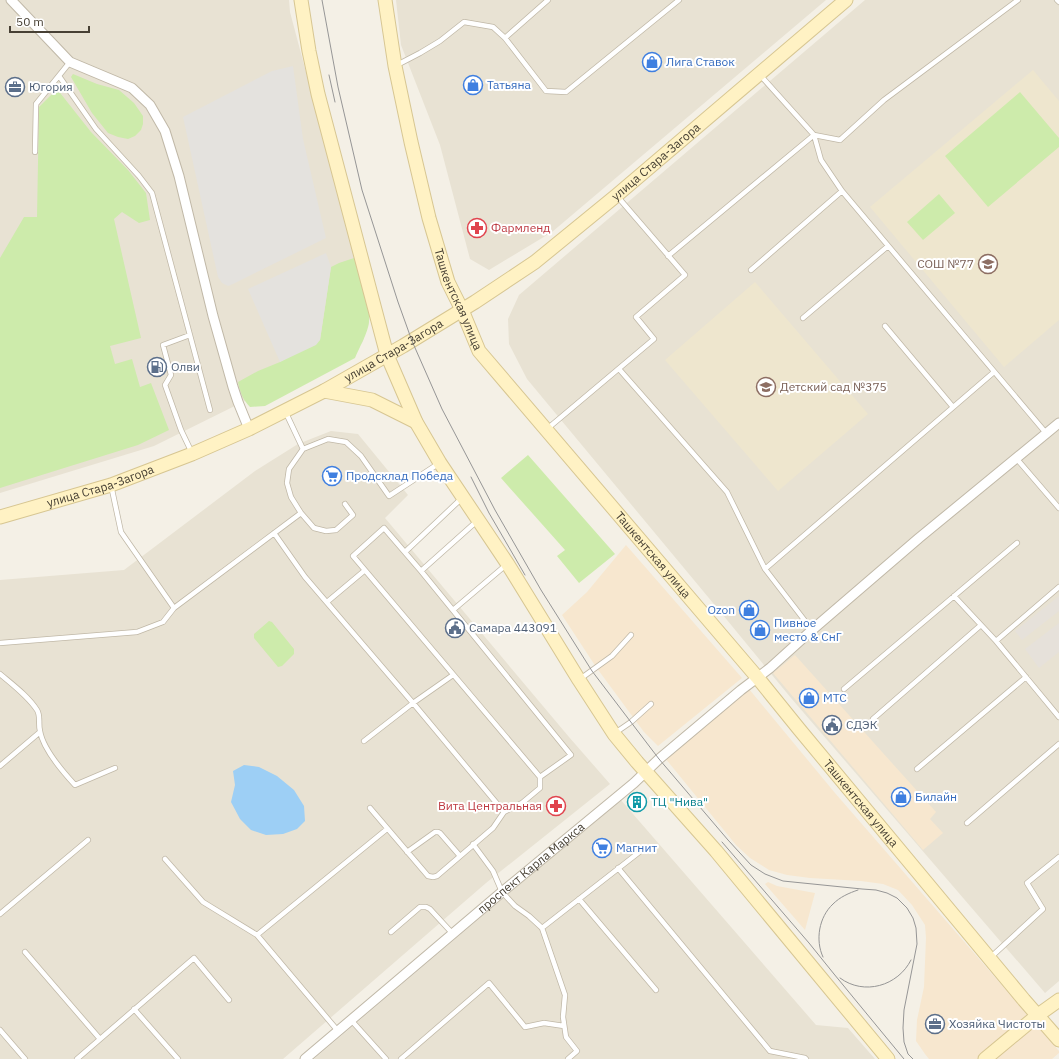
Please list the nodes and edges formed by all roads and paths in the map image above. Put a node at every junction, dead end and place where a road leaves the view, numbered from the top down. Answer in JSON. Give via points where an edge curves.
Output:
{"nodes":[{"id":1,"x":11,"y":0,"type":"edge"},
{"id":2,"x":301,"y":0,"type":"edge"},
{"id":3,"x":548,"y":0,"type":"edge"},
{"id":4,"x":679,"y":0,"type":"edge"},
{"id":5,"x":846,"y":0,"type":"edge"},
{"id":6,"x":1018,"y":0,"type":"edge"},
{"id":7,"x":386,"y":1,"type":"edge"},
{"id":8,"x":505,"y":38,"type":"junction"},
{"id":9,"x":70,"y":62,"type":"junction"},
{"id":10,"x":395,"y":66,"type":"junction"},
{"id":11,"x":758,"y":73,"type":"junction"},
{"id":12,"x":59,"y":76,"type":"junction"},
{"id":13,"x":814,"y":135,"type":"junction"},
{"id":14,"x":35,"y":152,"type":"dead end"},
{"id":15,"x":842,"y":191,"type":"junction"},
{"id":16,"x":617,"y":195,"type":"junction"},
{"id":17,"x":888,"y":246,"type":"junction"},
{"id":18,"x":668,"y":256,"type":"junction"},
{"id":19,"x":751,"y":270,"type":"dead end"},
{"id":20,"x":462,"y":310,"type":"junction"},
{"id":21,"x":803,"y":318,"type":"dead end"},
{"id":22,"x":885,"y":326,"type":"dead end"},
{"id":23,"x":190,"y":335,"type":"junction"},
{"id":24,"x":387,"y":355,"type":"junction"},
{"id":25,"x":618,"y":369,"type":"junction"},
{"id":26,"x":994,"y":372,"type":"junction"},
{"id":27,"x":324,"y":391,"type":"junction"},
{"id":28,"x":953,"y":406,"type":"junction"},
{"id":29,"x":210,"y":410,"type":"dead end"},
{"id":30,"x":285,"y":411,"type":"junction"},
{"id":31,"x":416,"y":422,"type":"junction"},
{"id":32,"x":1059,"y":423,"type":"edge"},
{"id":33,"x":249,"y":429,"type":"junction"},
{"id":34,"x":546,"y":430,"type":"junction"},
{"id":35,"x":1046,"y":433,"type":"junction"},
{"id":36,"x":303,"y":449,"type":"junction"},
{"id":37,"x":192,"y":454,"type":"junction"},
{"id":38,"x":1016,"y":458,"type":"junction"},
{"id":39,"x":440,"y":463,"type":"junction"},
{"id":40,"x":111,"y":485,"type":"junction"},
{"id":41,"x":463,"y":497,"type":"junction"},
{"id":42,"x":345,"y":504,"type":"dead end"},
{"id":43,"x":1059,"y":508,"type":"edge"},
{"id":44,"x":301,"y":513,"type":"junction"},
{"id":45,"x":0,"y":517,"type":"edge"},
{"id":46,"x":478,"y":520,"type":"junction"},
{"id":47,"x":274,"y":533,"type":"junction"},
{"id":48,"x":1017,"y":543,"type":"dead end"},
{"id":49,"x":405,"y":552,"type":"junction"},
{"id":50,"x":507,"y":563,"type":"junction"},
{"id":51,"x":765,"y":569,"type":"junction"},
{"id":52,"x":364,"y":570,"type":"junction"},
{"id":53,"x":421,"y":571,"type":"junction"},
{"id":54,"x":1059,"y":587,"type":"edge"},
{"id":55,"x":954,"y":596,"type":"junction"},
{"id":56,"x":326,"y":602,"type":"junction"},
{"id":57,"x":174,"y":608,"type":"junction"},
{"id":58,"x":453,"y":610,"type":"junction"},
{"id":59,"x":981,"y":625,"type":"junction"},
{"id":60,"x":812,"y":630,"type":"junction"},
{"id":61,"x":631,"y":635,"type":"dead end"},
{"id":62,"x":996,"y":641,"type":"junction"},
{"id":63,"x":0,"y":643,"type":"edge"},
{"id":64,"x":0,"y":674,"type":"edge"},
{"id":65,"x":453,"y":675,"type":"junction"},
{"id":66,"x":757,"y":677,"type":"junction"},
{"id":67,"x":1026,"y":677,"type":"junction"},
{"id":68,"x":579,"y":680,"type":"junction"},
{"id":69,"x":844,"y":689,"type":"dead end"},
{"id":70,"x":413,"y":703,"type":"junction"},
{"id":71,"x":651,"y":704,"type":"dead end"},
{"id":72,"x":1059,"y":717,"type":"edge"},
{"id":73,"x":873,"y":718,"type":"dead end"},
{"id":74,"x":40,"y":732,"type":"junction"},
{"id":75,"x":614,"y":734,"type":"junction"},
{"id":76,"x":364,"y":741,"type":"dead end"},
{"id":77,"x":1059,"y":744,"type":"edge"},
{"id":78,"x":0,"y":766,"type":"edge"},
{"id":79,"x":115,"y":768,"type":"dead end"},
{"id":80,"x":917,"y":769,"type":"dead end"},
{"id":81,"x":646,"y":772,"type":"junction"},
{"id":82,"x":540,"y":778,"type":"junction"},
{"id":83,"x":370,"y":808,"type":"dead end"},
{"id":84,"x":504,"y":812,"type":"junction"},
{"id":85,"x":967,"y":823,"type":"dead end"},
{"id":86,"x":387,"y":829,"type":"junction"},
{"id":87,"x":88,"y":840,"type":"dead end"},
{"id":88,"x":473,"y":844,"type":"junction"},
{"id":89,"x":642,"y":850,"type":"dead end"},
{"id":90,"x":407,"y":852,"type":"junction"},
{"id":91,"x":460,"y":856,"type":"junction"},
{"id":92,"x":1059,"y":857,"type":"edge"},
{"id":93,"x":165,"y":859,"type":"dead end"},
{"id":94,"x":618,"y":868,"type":"junction"},
{"id":95,"x":502,"y":892,"type":"junction"},
{"id":96,"x":579,"y":899,"type":"junction"},
{"id":97,"x":0,"y":914,"type":"edge"},
{"id":98,"x":542,"y":928,"type":"junction"},
{"id":99,"x":391,"y":932,"type":"dead end"},
{"id":100,"x":453,"y":934,"type":"junction"},
{"id":101,"x":258,"y":935,"type":"junction"},
{"id":102,"x":25,"y":952,"type":"dead end"},
{"id":103,"x":989,"y":958,"type":"junction"},
{"id":104,"x":656,"y":990,"type":"dead end"},
{"id":105,"x":229,"y":1000,"type":"dead end"},
{"id":106,"x":1059,"y":1000,"type":"edge"},
{"id":107,"x":134,"y":1009,"type":"junction"},
{"id":108,"x":1038,"y":1015,"type":"junction"},
{"id":109,"x":352,"y":1020,"type":"junction"},
{"id":110,"x":564,"y":1026,"type":"junction"},
{"id":111,"x":0,"y":1030,"type":"edge"},
{"id":112,"x":338,"y":1031,"type":"junction"},
{"id":113,"x":100,"y":1039,"type":"junction"},
{"id":114,"x":1059,"y":1040,"type":"edge"},
{"id":115,"x":25,"y":1059,"type":"edge"},
{"id":116,"x":77,"y":1059,"type":"edge"},
{"id":117,"x":178,"y":1059,"type":"edge"},
{"id":118,"x":306,"y":1059,"type":"edge"},
{"id":119,"x":386,"y":1059,"type":"edge"},
{"id":120,"x":401,"y":1059,"type":"edge"},
{"id":121,"x":568,"y":1059,"type":"edge"},
{"id":122,"x":806,"y":1059,"type":"edge"},
{"id":123,"x":888,"y":1059,"type":"edge"},
{"id":124,"x":985,"y":1059,"type":"edge"}],
"edges":[{"from":1,"to":9,"type":"street"},
{"from":2,"to":24,"type":"main road","via":[[318,94]]},
{"from":3,"to":8,"type":"lane"},
{"from":4,"to":8,"type":"lane","via":[[566,92],[546,91]]},
{"from":5,"to":11,"type":"main road","name":"улица Стара-Загора"},
{"from":6,"to":13,"type":"lane","via":[[884,100],[840,140]]},
{"from":7,"to":10,"type":"main road","name":"Ташкентская улица"},
{"from":8,"to":10,"type":"lane","via":[[493,27],[464,22],[440,41]]},
{"from":9,"to":12,"type":"lane"},
{"from":9,"to":33,"type":"street","via":[[132,88],[150,105],[165,131],[233,387]]},
{"from":10,"to":20,"type":"main road","name":"Ташкентская улица","via":[[430,218],[448,282]]},
{"from":11,"to":13,"type":"lane"},
{"from":11,"to":16,"type":"main road","name":"улица Стара-Загора"},
{"from":12,"to":14,"type":"lane","via":[[36,104]]},
{"from":12,"to":23,"type":"lane","via":[[96,129],[152,194]]},
{"from":13,"to":15,"type":"lane","via":[[821,160]]},
{"from":13,"to":18,"type":"lane"},
{"from":15,"to":17,"type":"lane"},
{"from":15,"to":19,"type":"lane"},
{"from":16,"to":18,"type":"lane"},
{"from":16,"to":20,"type":"main road","name":"улица Стара-Загора","via":[[535,262]]},
{"from":17,"to":21,"type":"lane"},
{"from":17,"to":26,"type":"lane"},
{"from":18,"to":25,"type":"lane","via":[[684,275],[636,317],[654,339]]},
{"from":20,"to":24,"type":"main road","name":"улица Стара-Загора"},
{"from":20,"to":34,"type":"main road","name":"Ташкентская улица","via":[[479,351]]},
{"from":22,"to":28,"type":"lane"},
{"from":23,"to":29,"type":"lane"},
{"from":23,"to":37,"type":"lane","via":[[163,345],[171,375],[165,385]]},
{"from":24,"to":27,"type":"main road","name":"улица Стара-Загора"},
{"from":24,"to":31,"type":"main road"},
{"from":25,"to":34,"type":"lane"},
{"from":25,"to":51,"type":"lane","via":[[727,492]]},
{"from":26,"to":28,"type":"lane"},
{"from":26,"to":35,"type":"lane"},
{"from":27,"to":30,"type":"main road","name":"улица Стара-Загора"},
{"from":27,"to":31,"type":"main road","via":[[372,400]]},
{"from":28,"to":51,"type":"lane"},
{"from":30,"to":33,"type":"main road","name":"улица Стара-Загора"},
{"from":30,"to":36,"type":"lane"},
{"from":31,"to":39,"type":"main road"},
{"from":32,"to":35,"type":"street","name":"проспект Карла Маркса"},
{"from":33,"to":37,"type":"main road","name":"улица Стара-Загора"},
{"from":34,"to":66,"type":"main road","name":"Ташкентская улица"},
{"from":35,"to":38,"type":"street","name":"проспект Карла Маркса"},
{"from":36,"to":39,"type":"lane","via":[[328,439],[346,442],[361,456],[389,496]]},
{"from":36,"to":44,"type":"lane","via":[[289,470],[286,483]]},
{"from":37,"to":40,"type":"main road","name":"улица Стара-Загора"},
{"from":38,"to":43,"type":"lane"},
{"from":38,"to":60,"type":"street","name":"проспект Карла Маркса"},
{"from":39,"to":41,"type":"main road"},
{"from":40,"to":45,"type":"main road","name":"улица Стара-Загора"},
{"from":40,"to":57,"type":"lane","via":[[121,532]]},
{"from":41,"to":46,"type":"main road"},
{"from":41,"to":49,"type":"lane"},
{"from":42,"to":44,"type":"lane","via":[[353,515],[336,530],[314,528]]},
{"from":44,"to":47,"type":"lane"},
{"from":46,"to":50,"type":"main road"},
{"from":46,"to":53,"type":"lane"},
{"from":47,"to":56,"type":"lane"},
{"from":47,"to":57,"type":"lane"},
{"from":48,"to":55,"type":"lane"},
{"from":49,"to":52,"type":"lane","via":[[384,528],[353,556]]},
{"from":49,"to":53,"type":"lane"},
{"from":50,"to":58,"type":"lane"},
{"from":50,"to":68,"type":"main road"},
{"from":51,"to":60,"type":"lane"},
{"from":52,"to":56,"type":"lane"},
{"from":52,"to":65,"type":"lane"},
{"from":53,"to":58,"type":"lane"},
{"from":54,"to":62,"type":"lane"},
{"from":55,"to":59,"type":"lane"},
{"from":55,"to":69,"type":"lane"},
{"from":56,"to":70,"type":"lane"},
{"from":57,"to":63,"type":"lane","via":[[163,622],[137,632]]},
{"from":58,"to":82,"type":"lane","via":[[571,755]]},
{"from":59,"to":62,"type":"lane"},
{"from":59,"to":73,"type":"lane"},
{"from":60,"to":66,"type":"street","name":"проспект Карла Маркса"},
{"from":61,"to":68,"type":"lane","via":[[612,656]]},
{"from":62,"to":67,"type":"lane"},
{"from":64,"to":74,"type":"lane","via":[[26,697],[38,712]]},
{"from":65,"to":70,"type":"lane"},
{"from":65,"to":82,"type":"lane"},
{"from":66,"to":81,"type":"street","name":"проспект Карла Маркса"},
{"from":66,"to":103,"type":"main road","name":"Ташкентская улица"},
{"from":67,"to":72,"type":"lane"},
{"from":67,"to":80,"type":"lane"},
{"from":68,"to":75,"type":"main road"},
{"from":70,"to":76,"type":"lane"},
{"from":70,"to":84,"type":"lane"},
{"from":71,"to":75,"type":"lane"},
{"from":74,"to":78,"type":"lane"},
{"from":74,"to":79,"type":"lane","via":[[47,748],[75,785]]},
{"from":75,"to":81,"type":"main road"},
{"from":77,"to":85,"type":"lane"},
{"from":81,"to":95,"type":"street","name":"проспект Карла Маркса"},
{"from":81,"to":123,"type":"main road","via":[[716,851]]},
{"from":82,"to":84,"type":"lane","via":[[540,788],[522,803]]},
{"from":83,"to":86,"type":"lane"},
{"from":84,"to":88,"type":"lane","via":[[493,828]]},
{"from":86,"to":90,"type":"lane"},
{"from":86,"to":101,"type":"lane"},
{"from":87,"to":97,"type":"lane"},
{"from":88,"to":91,"type":"lane"},
{"from":88,"to":95,"type":"lane","via":[[493,871]]},
{"from":89,"to":94,"type":"lane"},
{"from":90,"to":91,"type":"lane","via":[[438,832]]},
{"from":90,"to":91,"type":"lane","via":[[428,876],[433,877]]},
{"from":92,"to":103,"type":"lane","via":[[1027,883],[1043,909]]},
{"from":93,"to":101,"type":"lane","via":[[203,902]]},
{"from":94,"to":96,"type":"lane"},
{"from":94,"to":122,"type":"lane","via":[[770,1051]]},
{"from":95,"to":98,"type":"lane"},
{"from":95,"to":100,"type":"street","name":"проспект Карла Маркса"},
{"from":96,"to":98,"type":"lane"},
{"from":96,"to":104,"type":"lane"},
{"from":98,"to":110,"type":"lane","via":[[565,995]]},
{"from":99,"to":100,"type":"lane","via":[[423,907],[430,909]]},
{"from":100,"to":109,"type":"street","name":"проспект Карла Маркса"},
{"from":101,"to":112,"type":"lane"},
{"from":102,"to":113,"type":"lane"},
{"from":103,"to":108,"type":"main road","name":"Ташкентская улица"},
{"from":105,"to":107,"type":"lane","via":[[194,958]]},
{"from":106,"to":108,"type":"main road"},
{"from":107,"to":113,"type":"lane"},
{"from":107,"to":117,"type":"lane"},
{"from":108,"to":114,"type":"main road","name":"Ташкентская улица"},
{"from":108,"to":124,"type":"main road"},
{"from":109,"to":112,"type":"street","name":"проспект Карла Маркса"},
{"from":109,"to":119,"type":"lane"},
{"from":110,"to":120,"type":"lane","via":[[544,1023],[524,1027],[489,983]]},
{"from":110,"to":121,"type":"lane","via":[[566,1037],[577,1051]]},
{"from":111,"to":115,"type":"lane"},
{"from":112,"to":118,"type":"street","name":"проспект Карла Маркса"},
{"from":113,"to":116,"type":"lane"}]}
